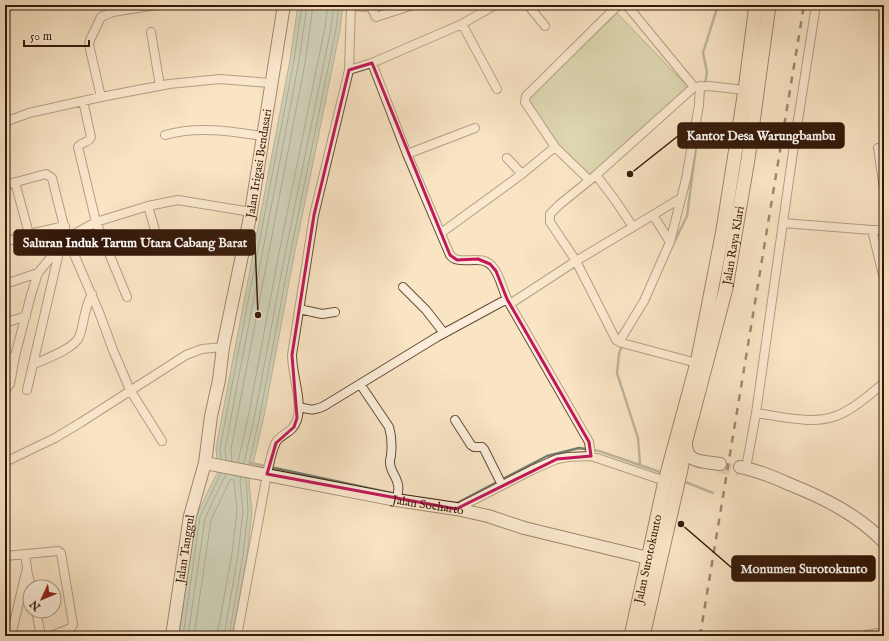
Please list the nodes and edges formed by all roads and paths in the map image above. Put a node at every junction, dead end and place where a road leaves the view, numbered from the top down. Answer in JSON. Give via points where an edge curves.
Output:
{"nodes":[{"id":1,"x":156,"y":5,"type":"edge"},
{"id":2,"x":284,"y":5,"type":"edge"},
{"id":3,"x":351,"y":5,"type":"edge"},
{"id":4,"x":412,"y":5,"type":"edge"},
{"id":5,"x":495,"y":5,"type":"edge"},
{"id":6,"x":528,"y":5,"type":"edge"},
{"id":7,"x":619,"y":5,"type":"edge"},
{"id":8,"x":625,"y":5,"type":"edge"},
{"id":9,"x":756,"y":5,"type":"edge"},
{"id":10,"x":769,"y":5,"type":"edge"},
{"id":11,"x":816,"y":5,"type":"edge"},
{"id":12,"x":112,"y":9,"type":"edge"},
{"id":13,"x":462,"y":24,"type":"junction"},
{"id":14,"x":545,"y":26,"type":"dead end"},
{"id":15,"x":151,"y":32,"type":"dead end"},
{"id":16,"x":372,"y":63,"type":"junction"},
{"id":17,"x":349,"y":70,"type":"junction"},
{"id":18,"x":270,"y":83,"type":"junction"},
{"id":19,"x":160,"y":86,"type":"junction"},
{"id":20,"x":702,"y":86,"type":"junction"},
{"id":21,"x":496,"y":89,"type":"dead end"},
{"id":22,"x":745,"y":90,"type":"junction"},
{"id":23,"x":101,"y":97,"type":"junction"},
{"id":24,"x":83,"y":101,"type":"junction"},
{"id":25,"x":5,"y":122,"type":"edge"},
{"id":26,"x":475,"y":128,"type":"dead end"},
{"id":27,"x":165,"y":135,"type":"dead end"},
{"id":28,"x":262,"y":136,"type":"junction"},
{"id":29,"x":555,"y":147,"type":"junction"},
{"id":30,"x":878,"y":148,"type":"dead end"},
{"id":31,"x":407,"y":154,"type":"junction"},
{"id":32,"x":507,"y":158,"type":"dead end"},
{"id":33,"x":522,"y":174,"type":"junction"},
{"id":34,"x":596,"y":175,"type":"junction"},
{"id":35,"x":589,"y":180,"type":"junction"},
{"id":36,"x":14,"y":182,"type":"junction"},
{"id":37,"x":5,"y":185,"type":"edge"},
{"id":38,"x":884,"y":189,"type":"edge"},
{"id":39,"x":681,"y":198,"type":"junction"},
{"id":40,"x":148,"y":206,"type":"junction"},
{"id":41,"x":251,"y":212,"type":"junction"},
{"id":42,"x":653,"y":215,"type":"junction"},
{"id":43,"x":96,"y":222,"type":"junction"},
{"id":44,"x":783,"y":223,"type":"junction"},
{"id":45,"x":64,"y":226,"type":"junction"},
{"id":46,"x":633,"y":227,"type":"junction"},
{"id":47,"x":722,"y":230,"type":"junction"},
{"id":48,"x":872,"y":230,"type":"junction"},
{"id":49,"x":884,"y":230,"type":"edge"},
{"id":50,"x":441,"y":233,"type":"junction"},
{"id":51,"x":736,"y":233,"type":"junction"},
{"id":52,"x":29,"y":234,"type":"junction"},
{"id":53,"x":67,"y":238,"type":"junction"},
{"id":54,"x":5,"y":242,"type":"edge"},
{"id":55,"x":670,"y":242,"type":"junction"},
{"id":56,"x":61,"y":246,"type":"junction"},
{"id":57,"x":160,"y":247,"type":"dead end"},
{"id":58,"x":576,"y":261,"type":"junction"},
{"id":59,"x":38,"y":273,"type":"junction"},
{"id":60,"x":884,"y":280,"type":"edge"},
{"id":61,"x":5,"y":284,"type":"edge"},
{"id":62,"x":403,"y":287,"type":"dead end"},
{"id":63,"x":92,"y":294,"type":"junction"},
{"id":64,"x":127,"y":297,"type":"dead end"},
{"id":65,"x":509,"y":302,"type":"junction"},
{"id":66,"x":299,"y":310,"type":"junction"},
{"id":67,"x":335,"y":312,"type":"dead end"},
{"id":68,"x":26,"y":316,"type":"junction"},
{"id":69,"x":5,"y":323,"type":"edge"},
{"id":70,"x":444,"y":333,"type":"junction"},
{"id":71,"x":622,"y":343,"type":"junction"},
{"id":72,"x":223,"y":347,"type":"junction"},
{"id":73,"x":15,"y":356,"type":"junction"},
{"id":74,"x":5,"y":359,"type":"edge"},
{"id":75,"x":697,"y":363,"type":"junction"},
{"id":76,"x":34,"y":364,"type":"junction"},
{"id":77,"x":884,"y":383,"type":"edge"},
{"id":78,"x":360,"y":384,"type":"junction"},
{"id":79,"x":5,"y":390,"type":"edge"},
{"id":80,"x":27,"y":390,"type":"dead end"},
{"id":81,"x":130,"y":390,"type":"junction"},
{"id":82,"x":299,"y":407,"type":"junction"},
{"id":83,"x":756,"y":413,"type":"junction"},
{"id":84,"x":455,"y":420,"type":"dead end"},
{"id":85,"x":686,"y":440,"type":"junction"},
{"id":86,"x":162,"y":441,"type":"dead end"},
{"id":87,"x":590,"y":455,"type":"junction"},
{"id":88,"x":5,"y":462,"type":"edge"},
{"id":89,"x":210,"y":464,"type":"junction"},
{"id":90,"x":742,"y":469,"type":"joint"},
{"id":91,"x":267,"y":471,"type":"junction"},
{"id":92,"x":672,"y":476,"type":"junction"},
{"id":93,"x":500,"y":481,"type":"junction"},
{"id":94,"x":397,"y":496,"type":"junction"},
{"id":95,"x":456,"y":509,"type":"junction"},
{"id":96,"x":880,"y":538,"type":"edge"},
{"id":97,"x":25,"y":554,"type":"junction"},
{"id":98,"x":5,"y":556,"type":"edge"},
{"id":99,"x":648,"y":558,"type":"junction"},
{"id":100,"x":27,"y":568,"type":"junction"},
{"id":101,"x":29,"y":579,"type":"edge"},
{"id":102,"x":38,"y":619,"type":"edge"},
{"id":103,"x":884,"y":632,"type":"edge"},
{"id":104,"x":12,"y":635,"type":"edge"},
{"id":105,"x":41,"y":636,"type":"edge"},
{"id":106,"x":51,"y":636,"type":"edge"},
{"id":107,"x":172,"y":636,"type":"edge"},
{"id":108,"x":238,"y":636,"type":"edge"},
{"id":109,"x":631,"y":636,"type":"edge"},
{"id":110,"x":643,"y":636,"type":"edge"},
{"id":111,"x":862,"y":636,"type":"edge"}],
"edges":[{"from":1,"to":12,"type":"street"},
{"from":2,"to":18,"type":"street","name":"Jalan Irigasi Bendasari"},
{"from":3,"to":4,"type":"street","via":[[371,7],[376,17]]},
{"from":3,"to":17,"type":"street"},
{"from":5,"to":13,"type":"street"},
{"from":6,"to":14,"type":"street"},
{"from":7,"to":29,"type":"street","via":[[526,96],[525,102]]},
{"from":8,"to":20,"type":"street"},
{"from":9,"to":22,"type":"main road","name":"Jalan Raya Klari"},
{"from":10,"to":51,"type":"main road","name":"Jalan Raya Klari"},
{"from":11,"to":44,"type":"street"},
{"from":12,"to":23,"type":"street","via":[[101,17],[89,45]]},
{"from":13,"to":16,"type":"street"},
{"from":13,"to":21,"type":"street"},
{"from":15,"to":19,"type":"street"},
{"from":16,"to":17,"type":"street"},
{"from":16,"to":31,"type":"street"},
{"from":17,"to":66,"type":"street","via":[[314,215]]},
{"from":18,"to":19,"type":"street","via":[[220,79]]},
{"from":18,"to":28,"type":"street","name":"Jalan Irigasi Bendasari"},
{"from":19,"to":23,"type":"street"},
{"from":20,"to":22,"type":"street"},
{"from":20,"to":34,"type":"street"},
{"from":20,"to":39,"type":"street"},
{"from":22,"to":47,"type":"main road","name":"Jalan Raya Klari"},
{"from":23,"to":24,"type":"street"},
{"from":24,"to":25,"type":"street","via":[[29,113]]},
{"from":24,"to":43,"type":"street","via":[[91,137],[78,147]]},
{"from":26,"to":31,"type":"street"},
{"from":27,"to":28,"type":"street","via":[[190,131],[228,130]]},
{"from":28,"to":41,"type":"street","name":"Jalan Irigasi Bendasari"},
{"from":29,"to":33,"type":"street"},
{"from":29,"to":35,"type":"street"},
{"from":30,"to":38,"type":"street"},
{"from":31,"to":50,"type":"street"},
{"from":32,"to":33,"type":"street"},
{"from":33,"to":50,"type":"street"},
{"from":34,"to":35,"type":"street"},
{"from":34,"to":46,"type":"street"},
{"from":35,"to":58,"type":"street","via":[[550,214],[550,222]]},
{"from":36,"to":37,"type":"street"},
{"from":36,"to":45,"type":"street","via":[[49,175],[52,178]]},
{"from":36,"to":52,"type":"street"},
{"from":39,"to":42,"type":"street"},
{"from":39,"to":55,"type":"street"},
{"from":40,"to":41,"type":"street","via":[[178,200]]},
{"from":40,"to":43,"type":"street"},
{"from":40,"to":57,"type":"street"},
{"from":41,"to":72,"type":"street","name":"Jalan Irigasi Bendasari"},
{"from":42,"to":46,"type":"street"},
{"from":42,"to":55,"type":"street"},
{"from":43,"to":53,"type":"street"},
{"from":43,"to":64,"type":"street"},
{"from":44,"to":48,"type":"street"},
{"from":44,"to":83,"type":"street"},
{"from":45,"to":52,"type":"street"},
{"from":45,"to":53,"type":"street"},
{"from":46,"to":58,"type":"street"},
{"from":47,"to":51,"type":"main road"},
{"from":47,"to":75,"type":"main road","name":"Jalan Raya Klari"},
{"from":48,"to":49,"type":"street"},
{"from":48,"to":60,"type":"street"},
{"from":50,"to":65,"type":"street","via":[[450,255],[456,260],[478,259],[490,264],[496,271]]},
{"from":51,"to":85,"type":"main road","name":"Jalan Raya Klari","via":[[726,288]]},
{"from":52,"to":54,"type":"street"},
{"from":53,"to":56,"type":"street"},
{"from":53,"to":63,"type":"street"},
{"from":55,"to":71,"type":"street"},
{"from":56,"to":59,"type":"street"},
{"from":56,"to":76,"type":"street"},
{"from":58,"to":65,"type":"street"},
{"from":58,"to":71,"type":"street","via":[[616,340]]},
{"from":59,"to":61,"type":"street"},
{"from":59,"to":68,"type":"street"},
{"from":62,"to":70,"type":"street"},
{"from":63,"to":76,"type":"street","via":[[85,308],[76,341]]},
{"from":63,"to":81,"type":"street","via":[[112,350]]},
{"from":65,"to":70,"type":"street"},
{"from":65,"to":87,"type":"street","via":[[589,442]]},
{"from":66,"to":67,"type":"street","via":[[322,314]]},
{"from":66,"to":82,"type":"street","via":[[292,368]]},
{"from":68,"to":69,"type":"street"},
{"from":68,"to":73,"type":"street"},
{"from":70,"to":78,"type":"street"},
{"from":71,"to":75,"type":"street"},
{"from":72,"to":81,"type":"street","via":[[202,349],[186,355]]},
{"from":72,"to":89,"type":"street","name":"Jalan Irigasi Bendasari","via":[[211,416]]},
{"from":73,"to":74,"type":"street"},
{"from":73,"to":79,"type":"street","via":[[10,384]]},
{"from":75,"to":92,"type":"main road","name":"Jalan Raya Klari"},
{"from":76,"to":80,"type":"street"},
{"from":77,"to":83,"type":"street","via":[[851,409],[835,417],[814,420]]},
{"from":78,"to":82,"type":"street","via":[[315,410]]},
{"from":78,"to":94,"type":"street","via":[[392,435],[390,461],[398,480]]},
{"from":81,"to":86,"type":"street"},
{"from":81,"to":88,"type":"street","via":[[55,438]]},
{"from":82,"to":91,"type":"street","via":[[294,427],[276,443]]},
{"from":83,"to":90,"type":"street"},
{"from":84,"to":93,"type":"street","via":[[471,445],[484,449]]},
{"from":85,"to":92,"type":"main road","name":"Jalan Raya Klari"},
{"from":85,"to":92,"type":"street","via":[[687,455],[691,459],[720,465],[684,463]]},
{"from":87,"to":92,"type":"street"},
{"from":87,"to":93,"type":"street","via":[[557,459]]},
{"from":89,"to":91,"type":"street","name":"Jalan Soeharto","via":[[253,472]]},
{"from":89,"to":107,"type":"street","name":"Jalan Tanggul","via":[[190,516]]},
{"from":90,"to":96,"type":"street","via":[[797,487],[829,502],[854,516]]},
{"from":91,"to":94,"type":"street","name":"Jalan Soeharto"},
{"from":91,"to":108,"type":"street"},
{"from":92,"to":99,"type":"main road","name":"Jalan Surotokunto"},
{"from":92,"to":110,"type":"main road","name":"Jalan Surotokunto"},
{"from":93,"to":95,"type":"street"},
{"from":94,"to":95,"type":"street","name":"Jalan Soeharto"},
{"from":95,"to":99,"type":"street","name":"Jalan Soeharto"},
{"from":97,"to":98,"type":"street"},
{"from":97,"to":100,"type":"street"},
{"from":97,"to":106,"type":"street","via":[[58,551],[61,553],[73,624],[71,628]]},
{"from":99,"to":109,"type":"main road","name":"Jalan Surotokunto"},
{"from":100,"to":101,"type":"street"},
{"from":100,"to":104,"type":"street"},
{"from":102,"to":105,"type":"street"},
{"from":103,"to":111,"type":"street"}]}
